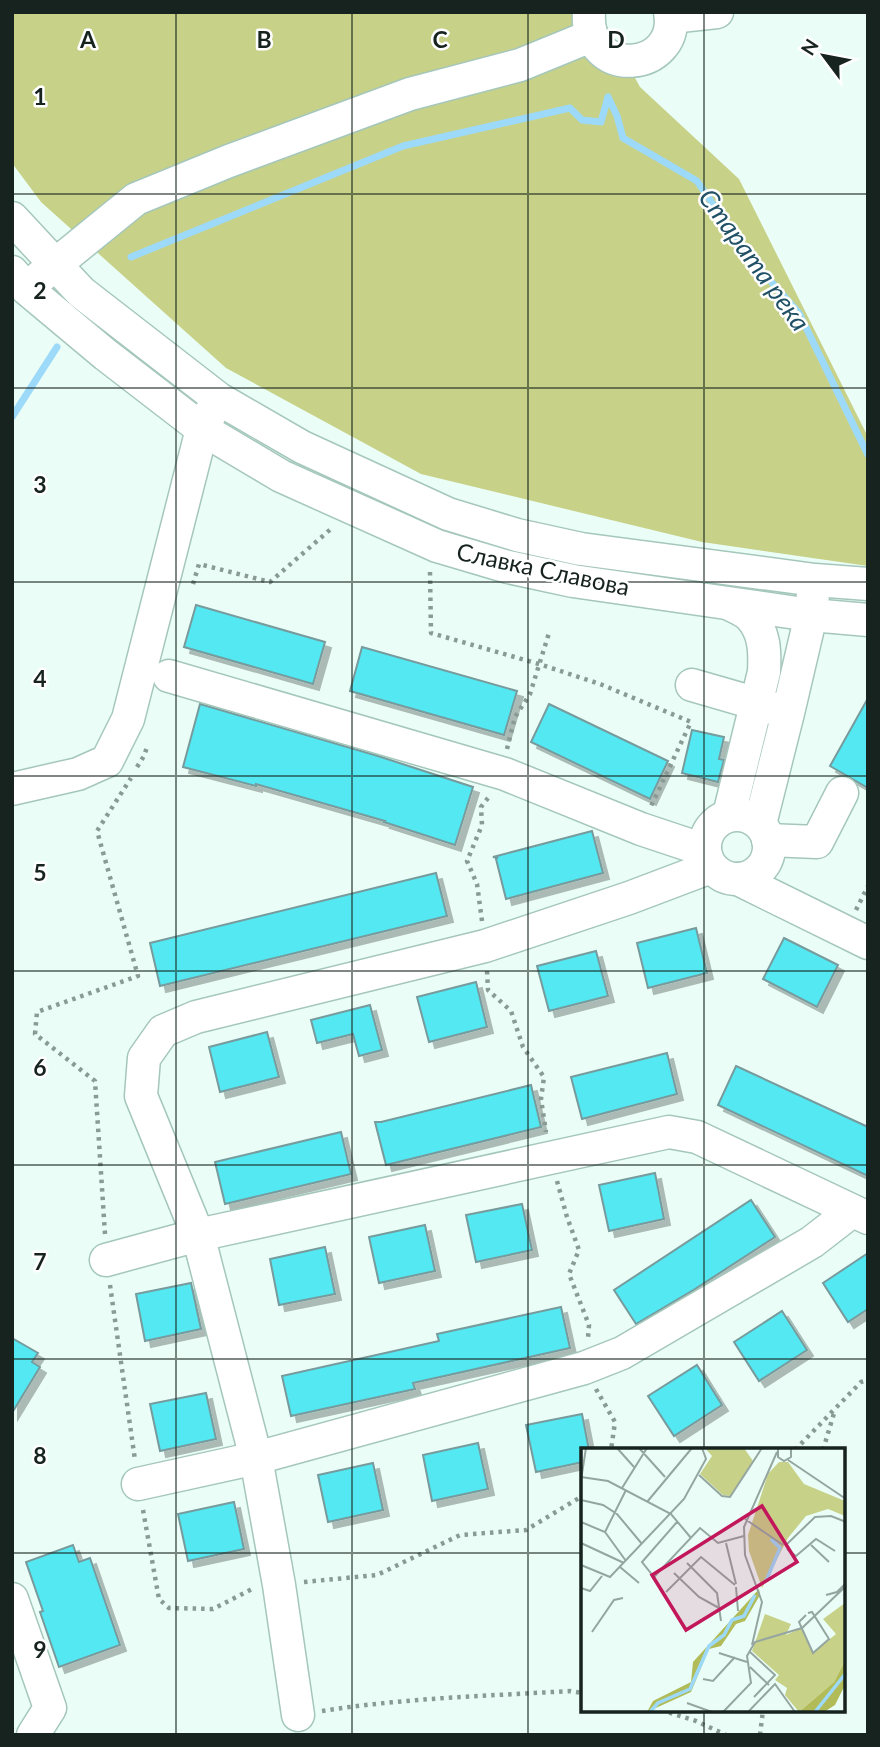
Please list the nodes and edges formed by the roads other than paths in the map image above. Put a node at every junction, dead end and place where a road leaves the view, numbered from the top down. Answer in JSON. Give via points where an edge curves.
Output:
{"nodes":[{"id":1,"x":717,"y":12,"type":"edge"},
{"id":2,"x":670,"y":15,"type":"edge"},
{"id":3,"x":590,"y":24,"type":"edge"},
{"id":4,"x":12,"y":218,"type":"edge"},
{"id":5,"x":56,"y":265,"type":"junction"},
{"id":6,"x":20,"y":280,"type":"edge"},
{"id":7,"x":219,"y":399,"type":"junction"},
{"id":8,"x":202,"y":429,"type":"junction"},
{"id":9,"x":815,"y":580,"type":"junction"},
{"id":10,"x":868,"y":584,"type":"edge"},
{"id":11,"x":730,"y":604,"type":"junction"},
{"id":12,"x":811,"y":615,"type":"junction"},
{"id":13,"x":868,"y":620,"type":"edge"},
{"id":14,"x":169,"y":676,"type":"dead end"},
{"id":15,"x":692,"y":685,"type":"dead end"},
{"id":16,"x":756,"y":703,"type":"junction"},
{"id":17,"x":788,"y":712,"type":"junction"},
{"id":18,"x":12,"y":789,"type":"edge"},
{"id":19,"x":842,"y":793,"type":"dead end"},
{"id":20,"x":729,"y":815,"type":"junction"},
{"id":21,"x":765,"y":842,"type":"junction"},
{"id":22,"x":718,"y":865,"type":"junction"},
{"id":23,"x":803,"y":911,"type":"junction"},
{"id":24,"x":868,"y":943,"type":"edge"},
{"id":25,"x":860,"y":1215,"type":"edge"},
{"id":26,"x":198,"y":1236,"type":"junction"},
{"id":27,"x":106,"y":1260,"type":"road end"},
{"id":28,"x":256,"y":1458,"type":"junction"},
{"id":29,"x":138,"y":1484,"type":"road end"},
{"id":30,"x":12,"y":1599,"type":"edge"},
{"id":31,"x":298,"y":1715,"type":"road end"},
{"id":32,"x":33,"y":1735,"type":"edge"}],
"edges":[{"from":1,"to":2,"type":"street"},
{"from":2,"to":3,"type":"street","via":[[670,30],[656,52],[632,62],[608,56],[598,47]]},
{"from":3,"to":5,"type":"street","via":[[520,65],[411,94],[136,199]]},
{"from":4,"to":5,"type":"street","name":"Славка Славова"},
{"from":5,"to":6,"type":"street"},
{"from":5,"to":7,"type":"street","name":"Славка Славова","via":[[81,292]]},
{"from":6,"to":8,"type":"street","name":"Славка Славова","via":[[106,355]]},
{"from":7,"to":8,"type":"street"},
{"from":7,"to":9,"type":"street","name":"Славка Славова","via":[[302,447],[448,514],[517,535],[581,549]]},
{"from":8,"to":11,"type":"street","name":"Славка Славова","via":[[281,476],[437,546],[573,581]]},
{"from":8,"to":18,"type":"street","via":[[128,719],[107,761],[78,774]]},
{"from":9,"to":10,"type":"street","name":"Славка Славова"},
{"from":9,"to":12,"type":"street"},
{"from":11,"to":12,"type":"street","name":"Славка Славова"},
{"from":11,"to":16,"type":"street","via":[[750,615],[761,632],[764,672]]},
{"from":12,"to":13,"type":"street","name":"Славка Славова"},
{"from":12,"to":17,"type":"street"},
{"from":14,"to":22,"type":"street","via":[[505,774]]},
{"from":15,"to":16,"type":"street"},
{"from":16,"to":17,"type":"street"},
{"from":16,"to":20,"type":"street"},
{"from":17,"to":21,"type":"street"},
{"from":19,"to":21,"type":"street","via":[[817,842]]},
{"from":20,"to":21,"type":"street","via":[[751,818]]},
{"from":20,"to":22,"type":"street","via":[[713,824],[705,841]]},
{"from":21,"to":22,"type":"street","via":[[759,870],[749,876]]},
{"from":21,"to":23,"type":"street"},
{"from":22,"to":23,"type":"street"},
{"from":22,"to":26,"type":"street","via":[[485,946],[196,1017],[163,1031],[144,1058],[141,1096]]},
{"from":23,"to":24,"type":"street"},
{"from":25,"to":26,"type":"street","via":[[697,1137],[669,1132]]},
{"from":25,"to":28,"type":"street","via":[[622,1353],[584,1368]]},
{"from":26,"to":27,"type":"street"},
{"from":26,"to":28,"type":"street"},
{"from":28,"to":29,"type":"street"},
{"from":28,"to":31,"type":"street"},
{"from":30,"to":32,"type":"street","via":[[50,1708]]}]}
